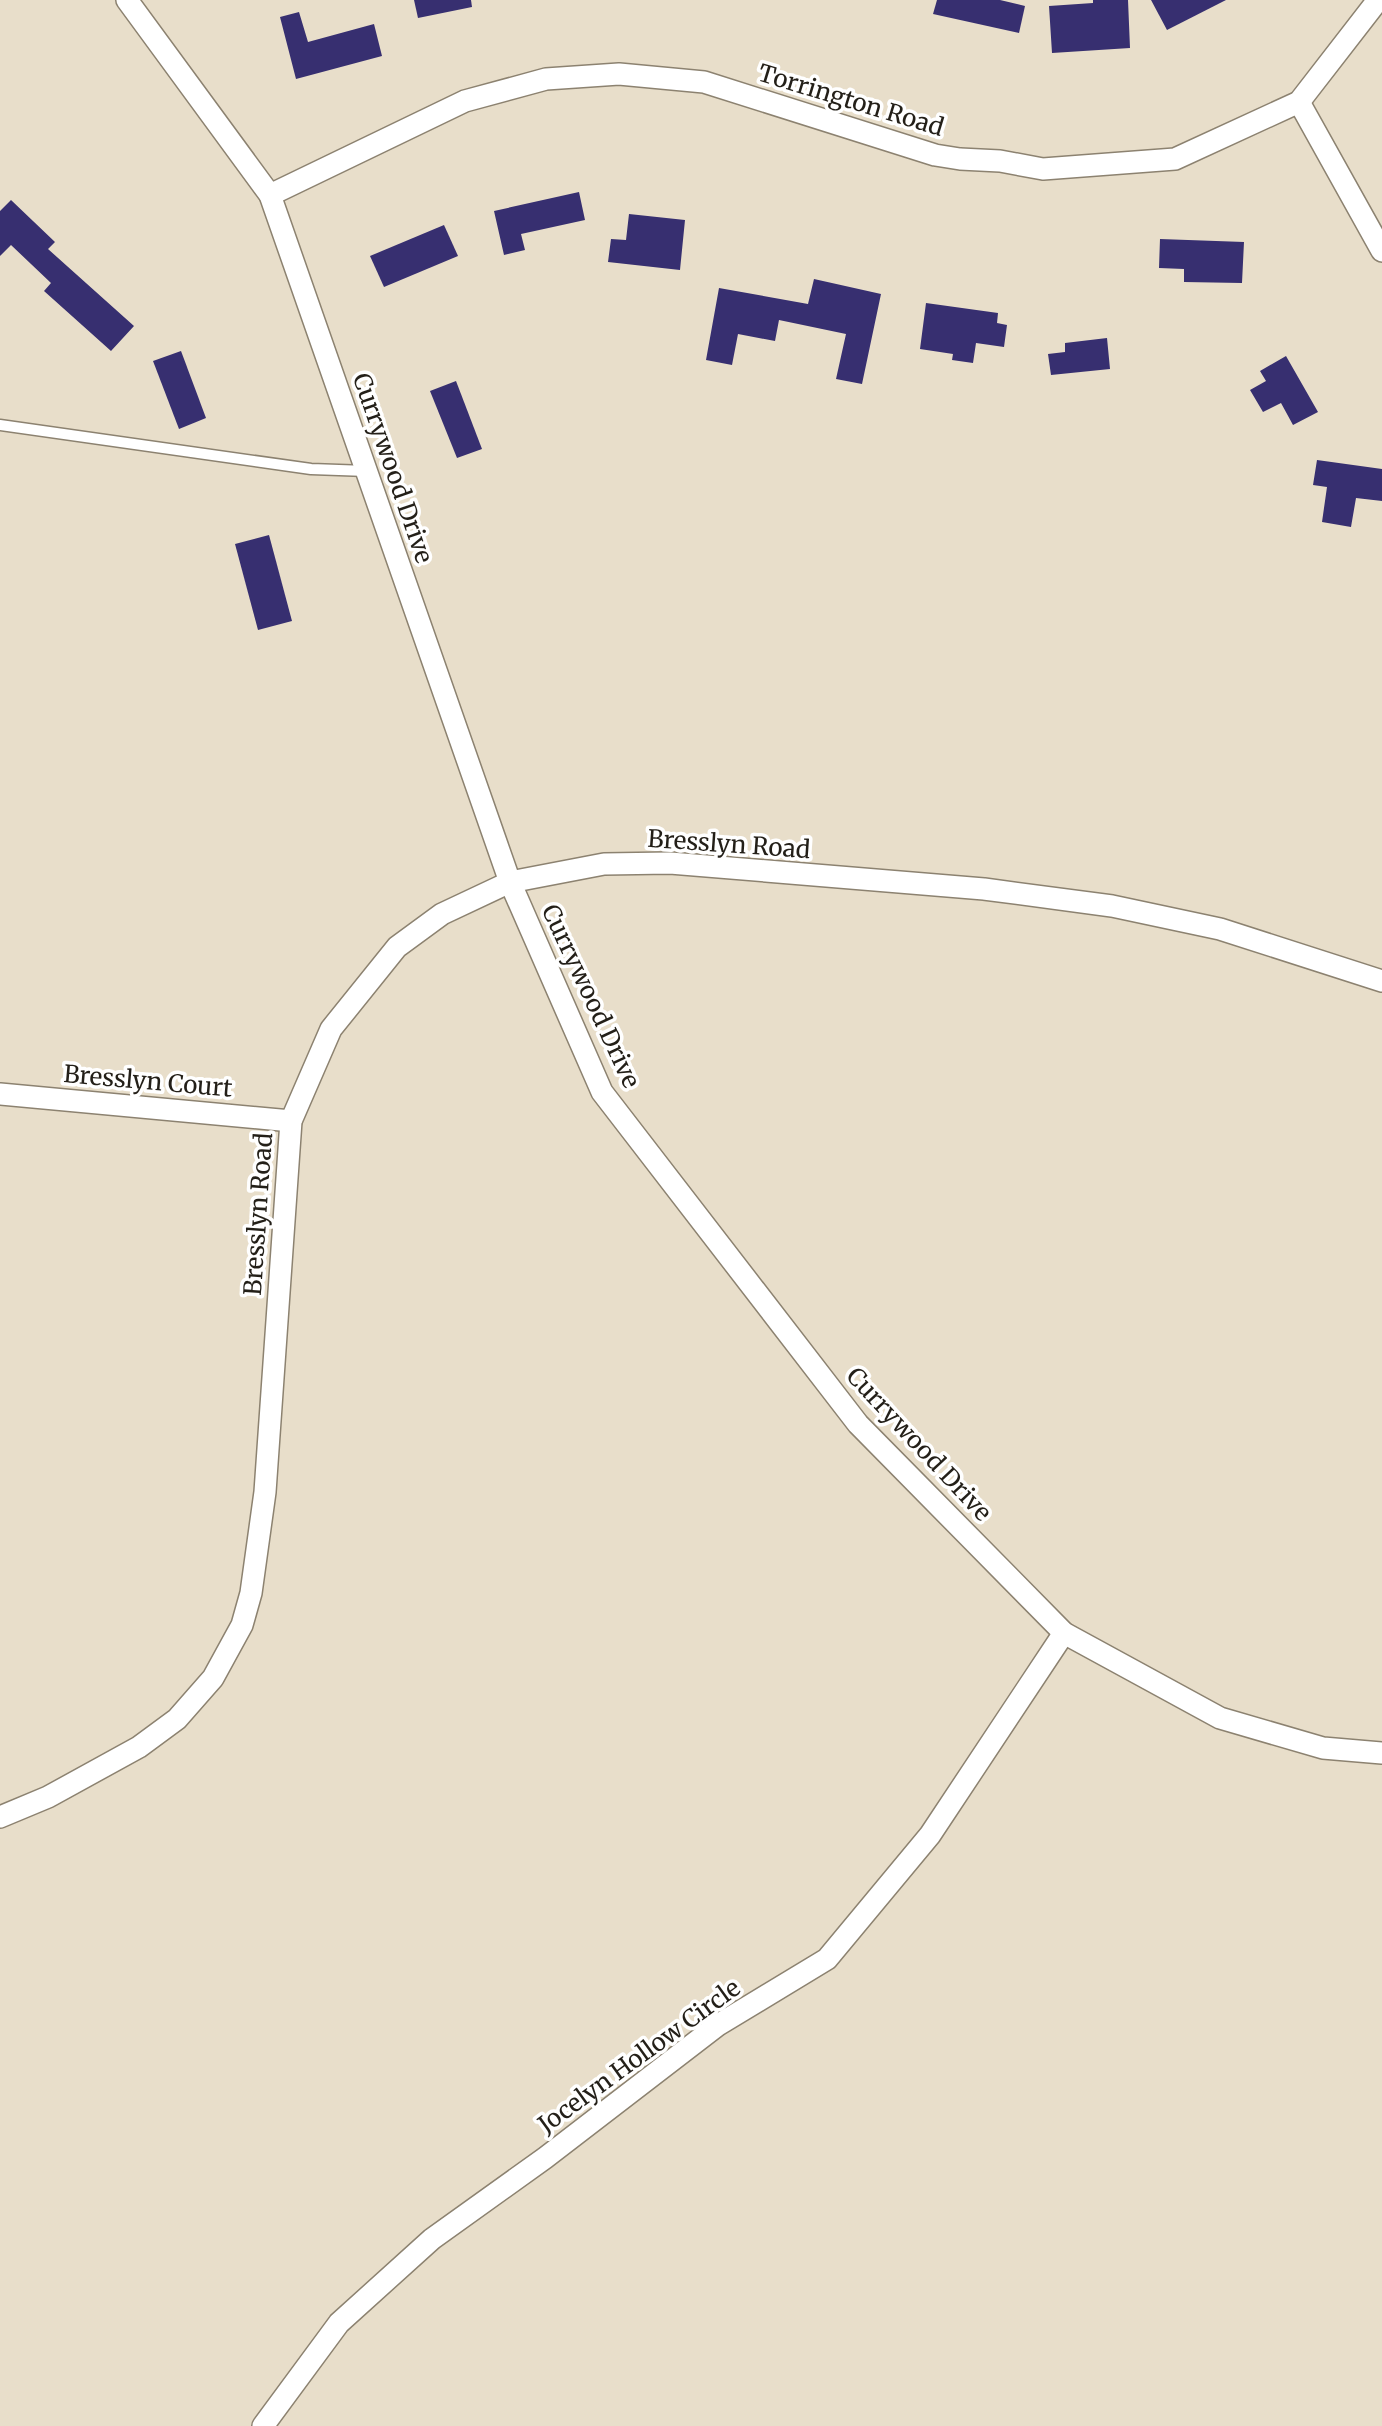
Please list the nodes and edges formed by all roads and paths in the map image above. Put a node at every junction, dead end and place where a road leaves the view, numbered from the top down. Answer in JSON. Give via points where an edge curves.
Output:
{"nodes":[{"id":1,"x":127,"y":0,"type":"edge"},
{"id":2,"x":1378,"y":0,"type":"edge"},
{"id":3,"x":1298,"y":102,"type":"junction"},
{"id":4,"x":270,"y":195,"type":"junction"},
{"id":5,"x":1382,"y":251,"type":"edge"},
{"id":6,"x":0,"y":425,"type":"edge"},
{"id":7,"x":367,"y":471,"type":"junction"},
{"id":8,"x":510,"y":882,"type":"junction"},
{"id":9,"x":1382,"y":981,"type":"edge"},
{"id":10,"x":0,"y":1094,"type":"edge"},
{"id":11,"x":291,"y":1121,"type":"junction"},
{"id":12,"x":1064,"y":1633,"type":"junction"},
{"id":13,"x":1382,"y":1753,"type":"edge"},
{"id":14,"x":0,"y":1817,"type":"edge"},
{"id":15,"x":263,"y":2426,"type":"edge"}],
"edges":[{"from":1,"to":4,"type":"street","name":"Currywood Drive"},
{"from":2,"to":3,"type":"street","name":"Torrington Road"},
{"from":3,"to":4,"type":"street","name":"Torrington Road","via":[[1175,159],[1043,169],[934,155],[704,82],[619,74],[546,79],[465,101]]},
{"from":3,"to":5,"type":"street"},
{"from":4,"to":7,"type":"street","name":"Currywood Drive"},
{"from":6,"to":7,"type":"lane","via":[[311,469]]},
{"from":7,"to":8,"type":"street","name":"Currywood Drive"},
{"from":8,"to":9,"type":"street","name":"Bresslyn Road","via":[[604,864],[670,863],[991,890],[1186,920]]},
{"from":8,"to":11,"type":"street","name":"Bresslyn Road","via":[[442,914],[397,947],[331,1029]]},
{"from":8,"to":12,"type":"street","name":"Currywood Drive","via":[[602,1093],[858,1424]]},
{"from":10,"to":11,"type":"street","name":"Bresslyn Court"},
{"from":11,"to":14,"type":"street","name":"Bresslyn Road","via":[[265,1492],[242,1625],[213,1678],[177,1719],[48,1797]]},
{"from":12,"to":13,"type":"street","name":"Currywood Drive","via":[[1220,1718],[1323,1748]]},
{"from":12,"to":15,"type":"street","name":"Jocelyn Hollow Circle","via":[[930,1835],[827,1959],[718,2025],[432,2239],[339,2323]]}]}
